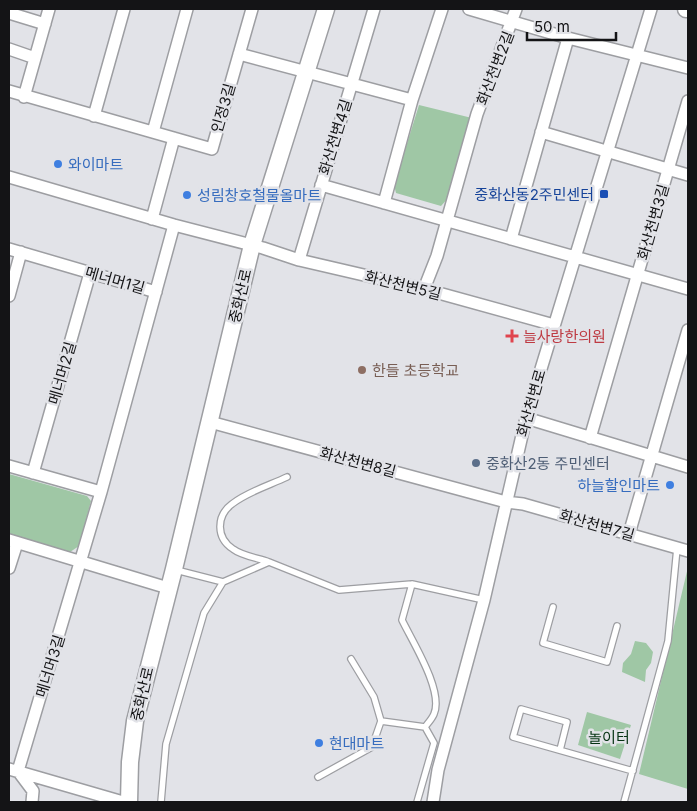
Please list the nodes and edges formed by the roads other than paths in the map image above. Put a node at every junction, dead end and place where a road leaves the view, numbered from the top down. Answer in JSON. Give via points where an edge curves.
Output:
{"nodes":[{"id":1,"x":124,"y":9,"type":"edge"},
{"id":2,"x":187,"y":9,"type":"edge"},
{"id":3,"x":252,"y":9,"type":"edge"},
{"id":4,"x":326,"y":9,"type":"edge"},
{"id":5,"x":374,"y":9,"type":"edge"},
{"id":6,"x":442,"y":9,"type":"edge"},
{"id":7,"x":469,"y":9,"type":"edge"},
{"id":8,"x":516,"y":9,"type":"edge"},
{"id":9,"x":651,"y":9,"type":"edge"},
{"id":10,"x":9,"y":13,"type":"edge"},
{"id":11,"x":47,"y":17,"type":"edge"},
{"id":12,"x":512,"y":22,"type":"junction"},
{"id":13,"x":568,"y":38,"type":"junction"},
{"id":14,"x":9,"y":49,"type":"edge"},
{"id":15,"x":239,"y":54,"type":"junction"},
{"id":16,"x":636,"y":56,"type":"junction"},
{"id":17,"x":35,"y":58,"type":"junction"},
{"id":18,"x":688,"y":68,"type":"edge"},
{"id":19,"x":306,"y":74,"type":"junction"},
{"id":20,"x":351,"y":84,"type":"junction"},
{"id":21,"x":9,"y":91,"type":"edge"},
{"id":22,"x":24,"y":97,"type":"junction"},
{"id":23,"x":412,"y":100,"type":"junction"},
{"id":24,"x":688,"y":101,"type":"edge"},
{"id":25,"x":94,"y":116,"type":"junction"},
{"id":26,"x":153,"y":132,"type":"junction"},
{"id":27,"x":540,"y":132,"type":"junction"},
{"id":28,"x":174,"y":138,"type":"junction"},
{"id":29,"x":607,"y":151,"type":"junction"},
{"id":30,"x":668,"y":169,"type":"junction"},
{"id":31,"x":688,"y":175,"type":"edge"},
{"id":32,"x":9,"y":178,"type":"edge"},
{"id":33,"x":321,"y":185,"type":"junction"},
{"id":34,"x":384,"y":203,"type":"junction"},
{"id":35,"x":152,"y":219,"type":"junction"},
{"id":36,"x":447,"y":221,"type":"junction"},
{"id":37,"x":174,"y":225,"type":"junction"},
{"id":38,"x":511,"y":239,"type":"junction"},
{"id":39,"x":252,"y":245,"type":"junction"},
{"id":40,"x":9,"y":249,"type":"edge"},
{"id":41,"x":21,"y":252,"type":"junction"},
{"id":42,"x":576,"y":257,"type":"junction"},
{"id":43,"x":299,"y":260,"type":"junction"},
{"id":44,"x":90,"y":273,"type":"junction"},
{"id":45,"x":638,"y":274,"type":"junction"},
{"id":46,"x":424,"y":289,"type":"junction"},
{"id":47,"x":688,"y":289,"type":"edge"},
{"id":48,"x":156,"y":292,"type":"junction"},
{"id":49,"x":9,"y":296,"type":"edge"},
{"id":50,"x":554,"y":325,"type":"junction"},
{"id":51,"x":688,"y":330,"type":"edge"},
{"id":52,"x":526,"y":418,"type":"junction"},
{"id":53,"x":210,"y":422,"type":"junction"},
{"id":54,"x":590,"y":438,"type":"junction"},
{"id":55,"x":652,"y":456,"type":"junction"},
{"id":56,"x":9,"y":466,"type":"edge"},
{"id":57,"x":688,"y":466,"type":"edge"},
{"id":58,"x":33,"y":473,"type":"junction"},
{"id":59,"x":288,"y":477,"type":"dead end"},
{"id":60,"x":101,"y":492,"type":"junction"},
{"id":61,"x":506,"y":502,"type":"junction"},
{"id":62,"x":628,"y":534,"type":"junction"},
{"id":63,"x":13,"y":542,"type":"edge"},
{"id":64,"x":683,"y":550,"type":"edge"},
{"id":65,"x":82,"y":561,"type":"junction"},
{"id":66,"x":269,"y":562,"type":"junction"},
{"id":67,"x":9,"y":568,"type":"edge"},
{"id":68,"x":174,"y":569,"type":"junction"},
{"id":69,"x":223,"y":582,"type":"junction"},
{"id":70,"x":412,"y":584,"type":"junction"},
{"id":71,"x":168,"y":588,"type":"junction"},
{"id":72,"x":484,"y":600,"type":"junction"},
{"id":73,"x":553,"y":607,"type":"dead end"},
{"id":74,"x":617,"y":626,"type":"dead end"},
{"id":75,"x":351,"y":659,"type":"dead end"},
{"id":76,"x":381,"y":721,"type":"junction"},
{"id":77,"x":426,"y":727,"type":"junction"},
{"id":78,"x":560,"y":750,"type":"junction"},
{"id":79,"x":14,"y":770,"type":"edge"},
{"id":80,"x":633,"y":771,"type":"junction"},
{"id":81,"x":318,"y":777,"type":"dead end"},
{"id":82,"x":32,"y":802,"type":"edge"},
{"id":83,"x":122,"y":802,"type":"edge"},
{"id":84,"x":129,"y":802,"type":"edge"},
{"id":85,"x":161,"y":802,"type":"edge"},
{"id":86,"x":417,"y":802,"type":"edge"},
{"id":87,"x":433,"y":802,"type":"edge"},
{"id":88,"x":624,"y":802,"type":"edge"}],
"edges":[{"from":1,"to":25,"type":"street"},
{"from":2,"to":26,"type":"street"},
{"from":3,"to":15,"type":"street","name":"인정3길"},
{"from":4,"to":19,"type":"street","name":"중화산로"},
{"from":5,"to":20,"type":"street"},
{"from":6,"to":23,"type":"street"},
{"from":7,"to":12,"type":"street","name":"화산천변2길"},
{"from":8,"to":12,"type":"street"},
{"from":9,"to":16,"type":"street","name":"화산천변로"},
{"from":10,"to":11,"type":"street"},
{"from":11,"to":17,"type":"street"},
{"from":12,"to":13,"type":"street","name":"화산천변2길"},
{"from":12,"to":36,"type":"street","name":"화산천변2길","via":[[477,114]]},
{"from":13,"to":16,"type":"street","name":"화산천변2길"},
{"from":13,"to":27,"type":"street"},
{"from":14,"to":17,"type":"street"},
{"from":15,"to":19,"type":"street"},
{"from":15,"to":28,"type":"street","name":"인정3길","via":[[212,149]]},
{"from":16,"to":18,"type":"street","name":"화산천변2길"},
{"from":16,"to":29,"type":"street","name":"화산천변로"},
{"from":17,"to":22,"type":"street"},
{"from":19,"to":20,"type":"street"},
{"from":19,"to":39,"type":"street","name":"중화산로"},
{"from":20,"to":23,"type":"street"},
{"from":20,"to":33,"type":"street","name":"화산천변4길"},
{"from":21,"to":22,"type":"street","name":"인정3길"},
{"from":22,"to":25,"type":"street","name":"인정3길"},
{"from":23,"to":34,"type":"street"},
{"from":24,"to":30,"type":"street","name":"화산천변3길"},
{"from":25,"to":26,"type":"street","name":"인정3길"},
{"from":26,"to":28,"type":"street","name":"인정3길"},
{"from":27,"to":29,"type":"street"},
{"from":27,"to":38,"type":"street"},
{"from":28,"to":35,"type":"street"},
{"from":29,"to":30,"type":"street"},
{"from":29,"to":42,"type":"street","name":"화산천변로"},
{"from":30,"to":31,"type":"street"},
{"from":30,"to":45,"type":"street","name":"화산천변3길"},
{"from":32,"to":35,"type":"street"},
{"from":33,"to":34,"type":"street","name":"화산천변4길"},
{"from":33,"to":43,"type":"street"},
{"from":34,"to":36,"type":"street","name":"화산천변4길"},
{"from":35,"to":37,"type":"street"},
{"from":36,"to":38,"type":"street","name":"화산천변4길"},
{"from":36,"to":46,"type":"street"},
{"from":37,"to":39,"type":"street"},
{"from":37,"to":48,"type":"street","name":"메너머1길"},
{"from":38,"to":42,"type":"street","name":"화산천변4길"},
{"from":39,"to":43,"type":"street","name":"화산천변5길"},
{"from":39,"to":53,"type":"street","name":"중화산로"},
{"from":40,"to":41,"type":"street","name":"메너머1길"},
{"from":41,"to":44,"type":"street","name":"메너머1길"},
{"from":41,"to":49,"type":"street"},
{"from":42,"to":45,"type":"street","name":"화산천변3길"},
{"from":42,"to":50,"type":"street","name":"화산천변로"},
{"from":43,"to":46,"type":"street","name":"화산천변5길"},
{"from":44,"to":48,"type":"street","name":"메너머1길"},
{"from":44,"to":58,"type":"street","name":"메너머2길"},
{"from":45,"to":47,"type":"street","name":"화산천변3길"},
{"from":45,"to":54,"type":"street","name":"화산천변3길"},
{"from":46,"to":50,"type":"street","name":"화산천변5길"},
{"from":48,"to":60,"type":"street"},
{"from":50,"to":52,"type":"street","name":"화산천변로"},
{"from":51,"to":55,"type":"street"},
{"from":52,"to":54,"type":"street"},
{"from":52,"to":61,"type":"street","name":"화산천변로"},
{"from":53,"to":61,"type":"street","name":"화산천변8길"},
{"from":53,"to":68,"type":"street","name":"중화산로"},
{"from":54,"to":55,"type":"street"},
{"from":55,"to":57,"type":"street"},
{"from":55,"to":62,"type":"street"},
{"from":56,"to":58,"type":"street"},
{"from":58,"to":60,"type":"street"},
{"from":59,"to":66,"type":"lane","via":[[232,504],[219,523],[219,531],[234,550]]},
{"from":60,"to":65,"type":"street"},
{"from":61,"to":62,"type":"street","name":"화산천변7길"},
{"from":61,"to":72,"type":"street","name":"화산천변로"},
{"from":62,"to":64,"type":"street","name":"화산천변7길"},
{"from":63,"to":65,"type":"street"},
{"from":63,"to":67,"type":"street"},
{"from":64,"to":80,"type":"lane","via":[[668,641]]},
{"from":65,"to":71,"type":"street"},
{"from":65,"to":79,"type":"street","name":"메너머3길"},
{"from":66,"to":69,"type":"lane"},
{"from":66,"to":70,"type":"lane","via":[[339,590]]},
{"from":68,"to":69,"type":"lane"},
{"from":68,"to":71,"type":"street","name":"중화산로"},
{"from":69,"to":85,"type":"lane","via":[[204,613],[166,744]]},
{"from":70,"to":72,"type":"lane"},
{"from":70,"to":77,"type":"lane","via":[[402,620],[433,684],[435,714]]},
{"from":71,"to":84,"type":"street","name":"중화산로","via":[[135,722]]},
{"from":72,"to":87,"type":"street","name":"화산천변로","via":[[438,770]]},
{"from":73,"to":74,"type":"lane","via":[[543,643],[607,662]]},
{"from":75,"to":76,"type":"lane","via":[[374,697]]},
{"from":76,"to":77,"type":"lane"},
{"from":76,"to":81,"type":"lane","via":[[372,747]]},
{"from":77,"to":86,"type":"lane","via":[[434,744]]},
{"from":78,"to":78,"type":"lane","via":[[513,737],[521,709],[567,722]]},
{"from":78,"to":80,"type":"lane"},
{"from":79,"to":82,"type":"street","via":[[33,791]]},
{"from":79,"to":83,"type":"street"},
{"from":80,"to":88,"type":"lane"}]}
